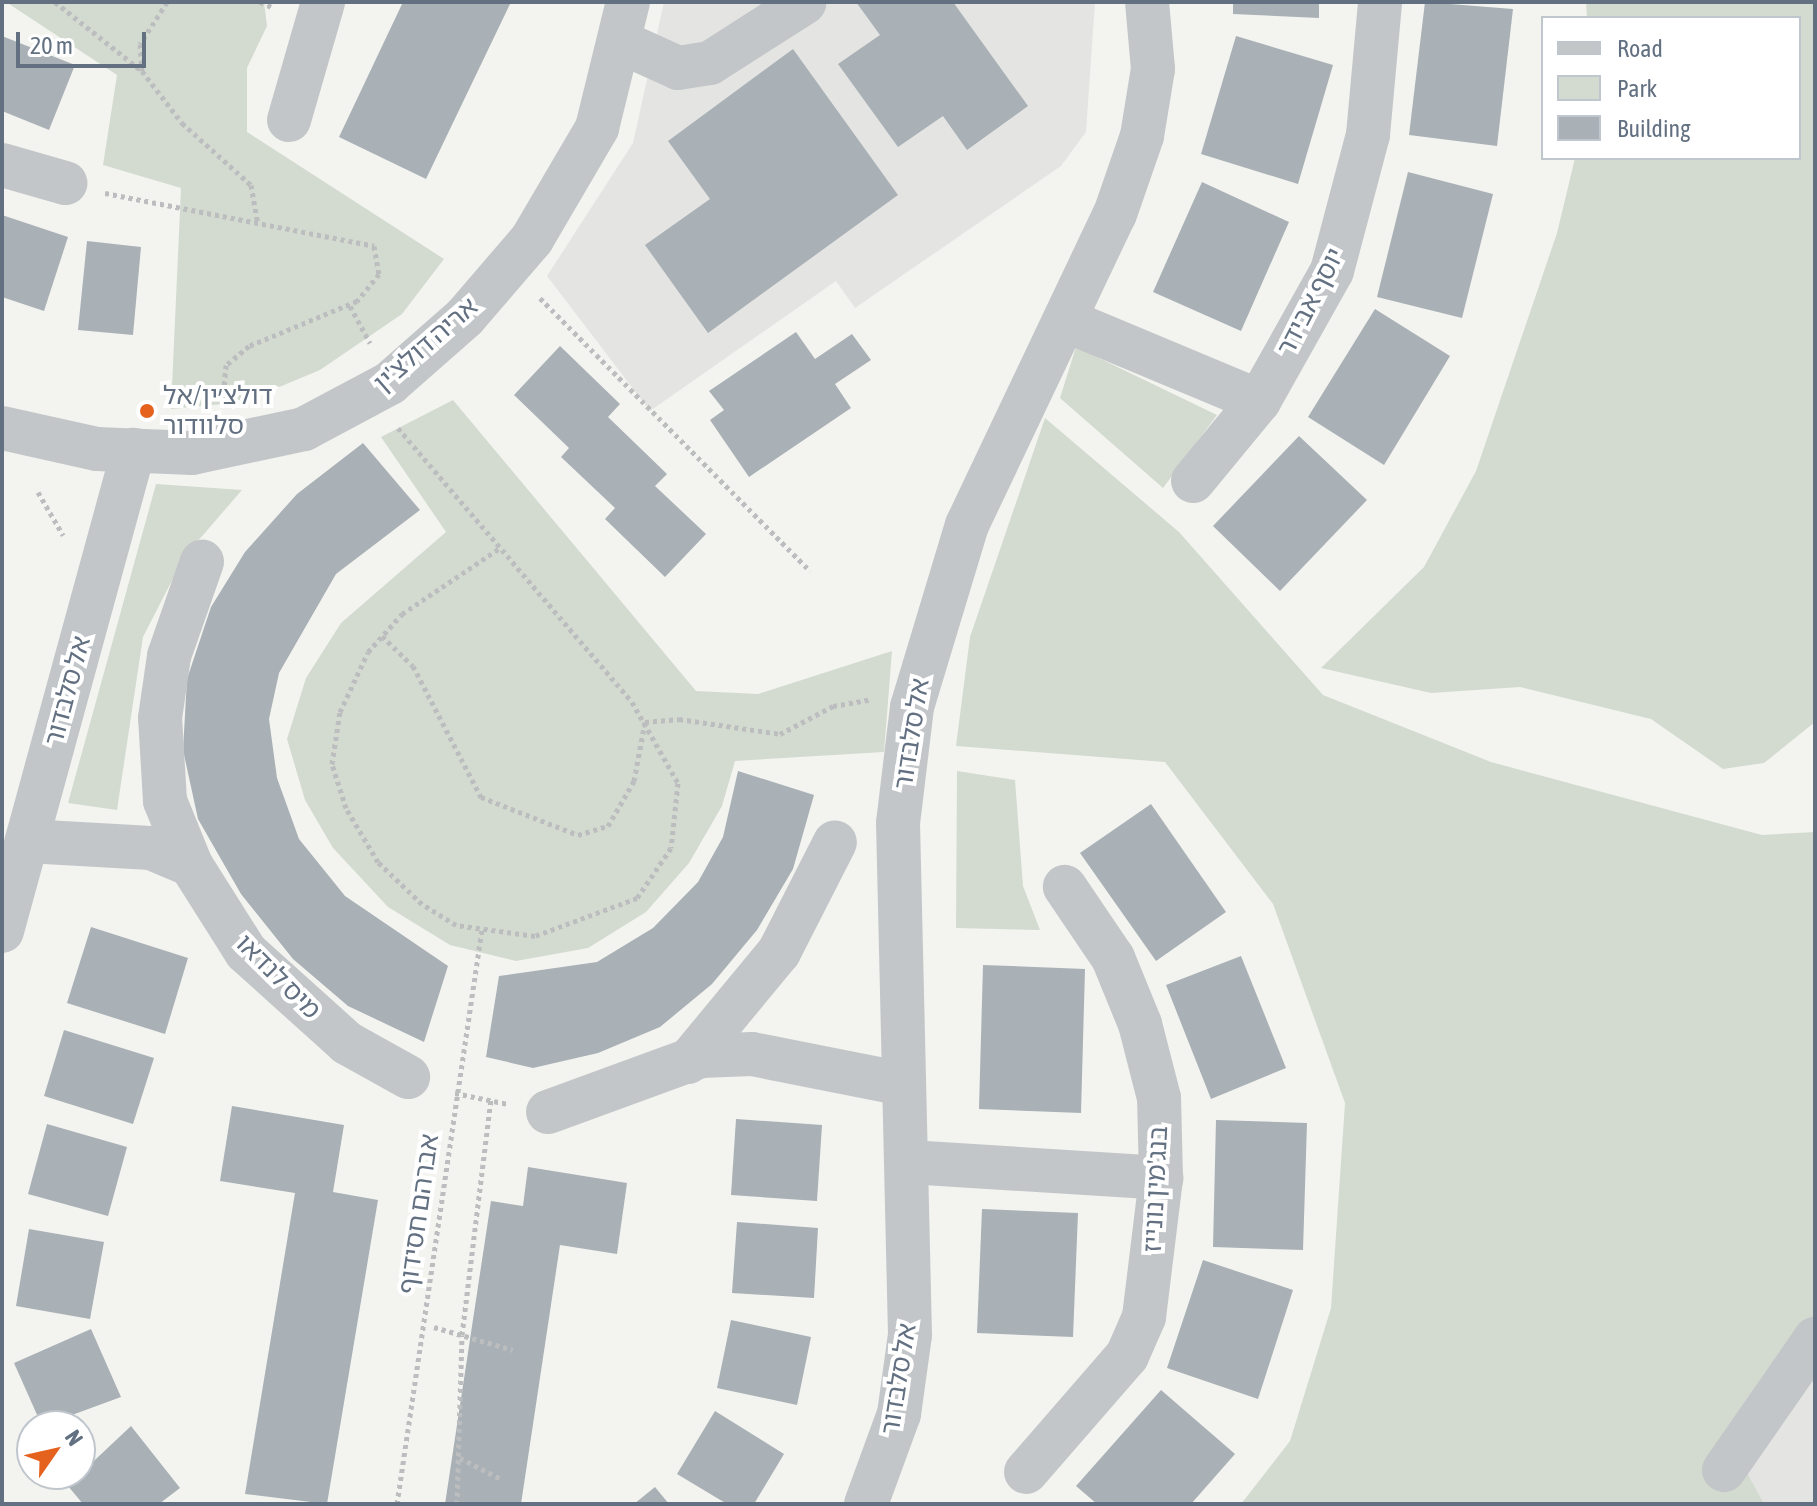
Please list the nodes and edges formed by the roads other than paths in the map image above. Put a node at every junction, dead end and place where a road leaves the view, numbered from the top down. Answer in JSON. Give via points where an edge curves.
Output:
{"nodes":[{"id":1,"x":323,"y":2,"type":"edge"},
{"id":2,"x":1147,"y":2,"type":"edge"},
{"id":3,"x":1380,"y":2,"type":"edge"},
{"id":4,"x":804,"y":3,"type":"edge"},
{"id":5,"x":626,"y":22,"type":"edge"},
{"id":6,"x":289,"y":120,"type":"dead end"},
{"id":7,"x":2,"y":165,"type":"edge"},
{"id":8,"x":65,"y":183,"type":"road end"},
{"id":9,"x":1065,"y":320,"type":"junction"},
{"id":10,"x":1259,"y":401,"type":"junction"},
{"id":11,"x":2,"y":428,"type":"edge"},
{"id":12,"x":134,"y":450,"type":"junction"},
{"id":13,"x":1193,"y":481,"type":"dead end"},
{"id":14,"x":202,"y":562,"type":"dead end"},
{"id":15,"x":27,"y":841,"type":"junction"},
{"id":16,"x":835,"y":842,"type":"dead end"},
{"id":17,"x":191,"y":865,"type":"junction"},
{"id":18,"x":1065,"y":887,"type":"dead end"},
{"id":19,"x":2,"y":931,"type":"edge"},
{"id":20,"x":688,"y":1062,"type":"junction"},
{"id":21,"x":408,"y":1077,"type":"road end"},
{"id":22,"x":904,"y":1084,"type":"junction"},
{"id":23,"x":548,"y":1112,"type":"road end"},
{"id":24,"x":909,"y":1162,"type":"junction"},
{"id":25,"x":1161,"y":1178,"type":"junction"},
{"id":26,"x":1815,"y":1339,"type":"edge"},
{"id":27,"x":1724,"y":1470,"type":"dead end"},
{"id":28,"x":1026,"y":1472,"type":"dead end"},
{"id":29,"x":866,"y":1504,"type":"edge"}],
"edges":[{"from":1,"to":6,"type":"street"},
{"from":2,"to":9,"type":"street","name":"אל סלבדור","via":[[1153,69],[1142,136],[1115,214]]},
{"from":3,"to":10,"type":"street","name":"יוסף אבידר","via":[[1354,208],[1332,271]]},
{"from":4,"to":5,"type":"street","via":[[710,63],[678,68]]},
{"from":5,"to":12,"type":"street","name":"אריה דולצ'ין","via":[[597,128],[508,267],[465,317],[369,394],[304,429],[224,449]]},
{"from":7,"to":8,"type":"street"},
{"from":9,"to":10,"type":"street"},
{"from":9,"to":22,"type":"street","name":"אל סלבדור","via":[[967,525],[912,707],[898,823]]},
{"from":10,"to":13,"type":"street","name":"יוסף אבידר"},
{"from":11,"to":12,"type":"street","name":"אריה דולצ'ין"},
{"from":12,"to":15,"type":"street","name":"אל סלבדור"},
{"from":14,"to":17,"type":"street","name":"מיס לנדאו","via":[[169,656],[160,718],[165,801]]},
{"from":15,"to":17,"type":"street","via":[[151,848]]},
{"from":15,"to":19,"type":"street","name":"אל סלבדור"},
{"from":16,"to":20,"type":"street","via":[[779,952]]},
{"from":17,"to":21,"type":"street","name":"מיס לנדאו","via":[[246,952],[347,1043]]},
{"from":18,"to":25,"type":"street","name":"בנג'מין נונייז","via":[[1113,958],[1140,1024],[1159,1098]]},
{"from":20,"to":22,"type":"street","via":[[752,1054]]},
{"from":20,"to":23,"type":"street"},
{"from":22,"to":24,"type":"street","name":"אל סלבדור"},
{"from":24,"to":25,"type":"street"},
{"from":24,"to":29,"type":"street","name":"אל סלבדור","via":[[908,1351],[899,1414]]},
{"from":25,"to":28,"type":"street","name":"בנג'מין נונייז","via":[[1144,1317],[1127,1356]]},
{"from":26,"to":27,"type":"street"}]}
